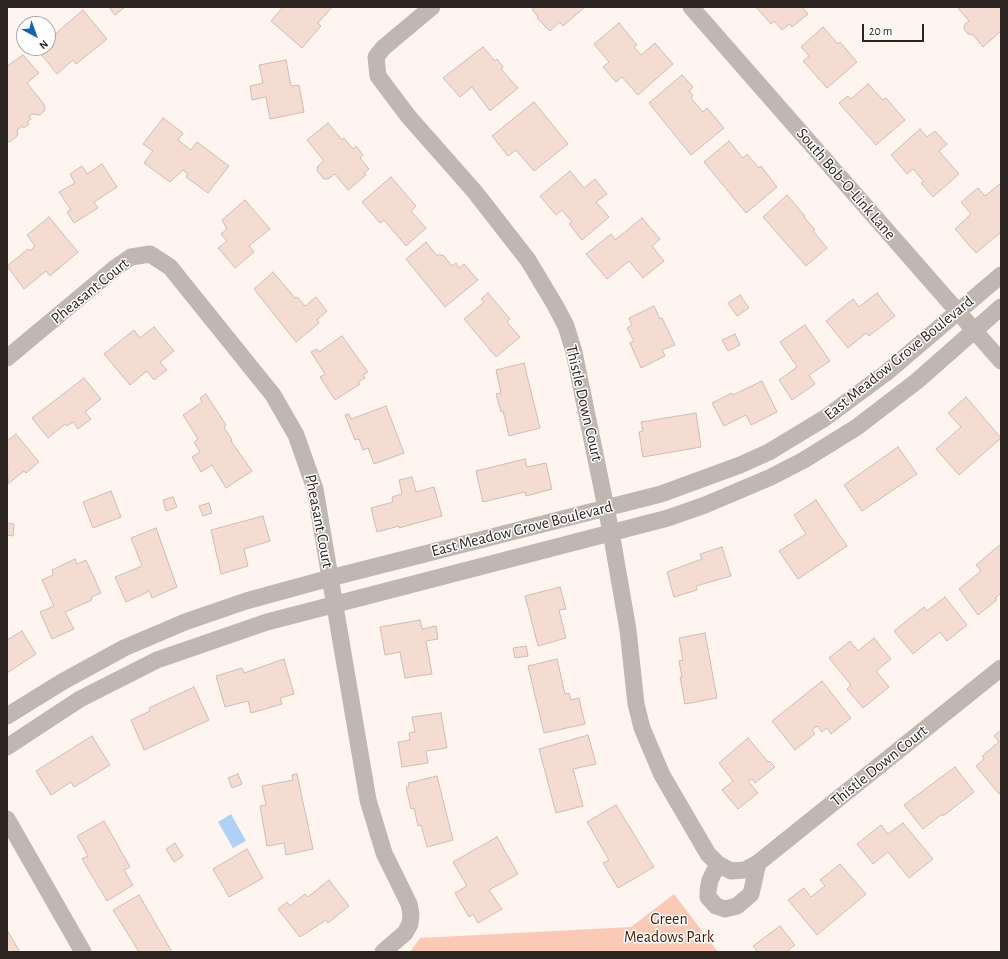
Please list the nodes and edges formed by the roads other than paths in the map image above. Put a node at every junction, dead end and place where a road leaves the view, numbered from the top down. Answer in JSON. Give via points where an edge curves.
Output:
{"nodes":[{"id":1,"x":432,"y":7,"type":"edge"},
{"id":2,"x":692,"y":7,"type":"edge"},
{"id":3,"x":1001,"y":275,"type":"edge"},
{"id":4,"x":1001,"y":307,"type":"edge"},
{"id":5,"x":958,"y":312,"type":"junction"},
{"id":6,"x":974,"y":330,"type":"junction"},
{"id":7,"x":7,"y":358,"type":"edge"},
{"id":8,"x":1001,"y":361,"type":"edge"},
{"id":9,"x":606,"y":508,"type":"junction"},
{"id":10,"x":611,"y":532,"type":"junction"},
{"id":11,"x":330,"y":578,"type":"junction"},
{"id":12,"x":335,"y":604,"type":"junction"},
{"id":13,"x":1001,"y":668,"type":"edge"},
{"id":14,"x":7,"y":716,"type":"edge"},
{"id":15,"x":7,"y":747,"type":"edge"},
{"id":16,"x":7,"y":819,"type":"edge"},
{"id":17,"x":718,"y":864,"type":"junction"},
{"id":18,"x":758,"y":864,"type":"junction"},
{"id":19,"x":83,"y":952,"type":"edge"},
{"id":20,"x":384,"y":952,"type":"edge"}],
"edges":[{"from":1,"to":9,"type":"street","name":"Thistle Down Court","via":[[383,48],[376,58],[378,76],[408,116],[475,192],[528,260],[555,305],[566,326],[574,352]]},
{"from":2,"to":5,"type":"street","name":"South Bob-O-Link Lane"},
{"from":3,"to":5,"type":"street","name":"East Meadow Grove Boulevard"},
{"from":4,"to":6,"type":"street","name":"East Meadow Grove Boulevard"},
{"from":5,"to":6,"type":"street","name":"South Bob-O-Link Lane"},
{"from":5,"to":9,"type":"street","name":"East Meadow Grove Boulevard","via":[[886,373],[825,418],[769,452],[712,477],[661,494]]},
{"from":6,"to":8,"type":"street","name":"South Bob-O-Link Lane"},
{"from":6,"to":10,"type":"street","name":"East Meadow Grove Boulevard","via":[[917,381],[857,427],[804,460],[705,505],[668,518]]},
{"from":7,"to":11,"type":"street","name":"Pheasant Court","via":[[131,257],[150,254],[170,267],[273,395],[296,435],[315,489]]},
{"from":9,"to":10,"type":"street","name":"Thistle Down Court"},
{"from":9,"to":11,"type":"street","name":"East Meadow Grove Boulevard"},
{"from":10,"to":12,"type":"street","name":"East Meadow Grove Boulevard"},
{"from":10,"to":17,"type":"street","name":"Thistle Down Court","via":[[628,630],[636,704],[642,728],[662,775],[708,854]]},
{"from":11,"to":12,"type":"street","name":"Pheasant Court"},
{"from":11,"to":14,"type":"street","name":"East Meadow Grove Boulevard","via":[[246,601],[178,625],[124,648]]},
{"from":12,"to":15,"type":"street","name":"East Meadow Grove Boulevard","via":[[267,622],[157,660],[80,699]]},
{"from":12,"to":20,"type":"street","name":"Pheasant Court","via":[[368,800],[384,853],[409,904],[411,914],[410,924],[405,933]]},
{"from":13,"to":18,"type":"street","name":"Thistle Down Court"},
{"from":16,"to":19,"type":"street"},
{"from":17,"to":18,"type":"street","name":"Thistle Down Court","via":[[731,871],[745,870]]},
{"from":17,"to":18,"type":"street","via":[[710,880],[708,897],[716,906],[725,909],[737,906],[751,894]]}]}
